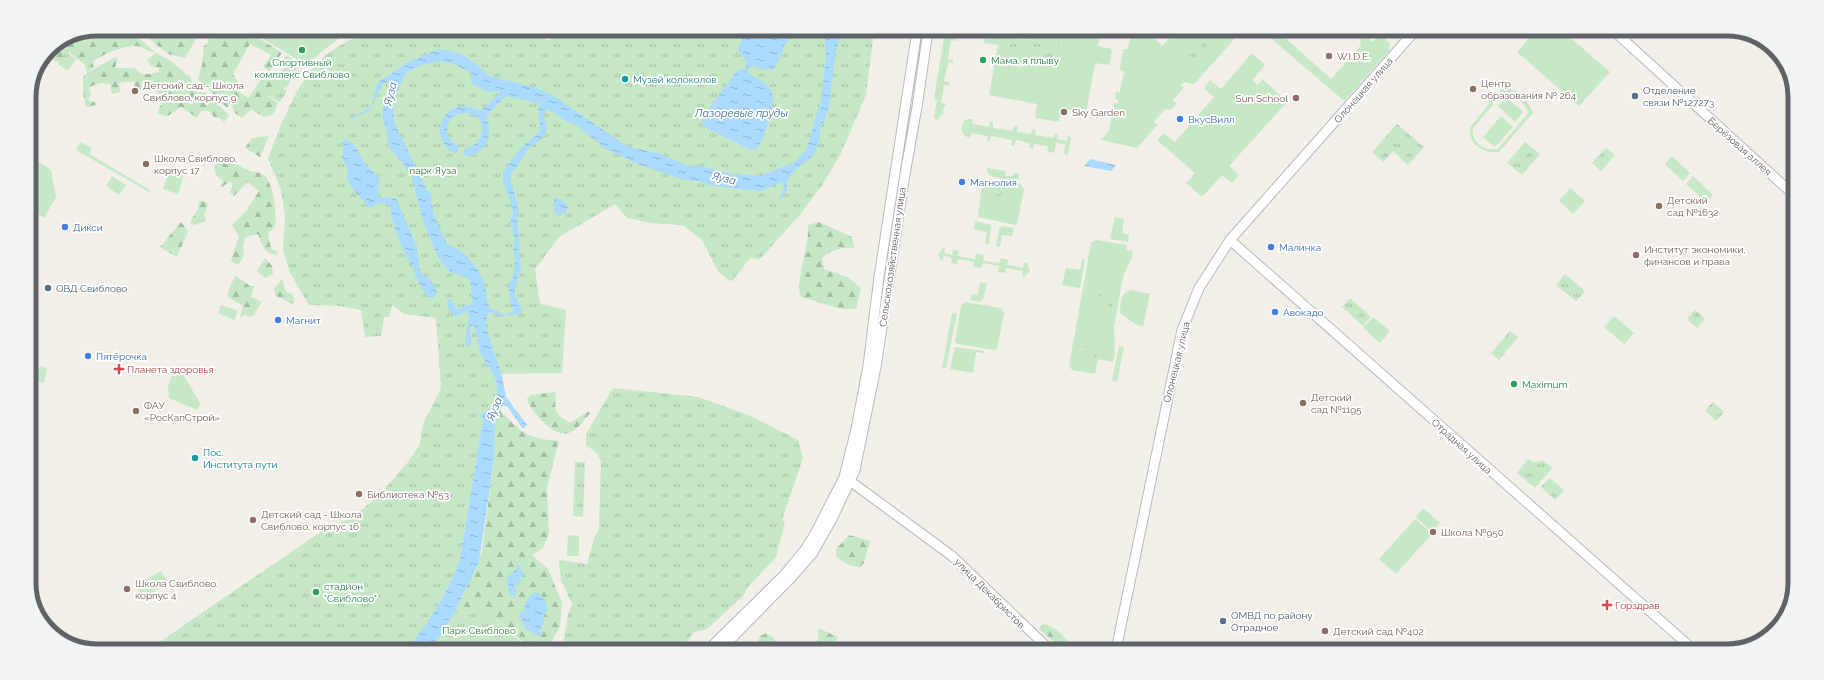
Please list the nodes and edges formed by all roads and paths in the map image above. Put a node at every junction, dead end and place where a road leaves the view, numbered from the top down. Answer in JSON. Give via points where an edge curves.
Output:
{"nodes":[{"id":1,"x":916,"y":36,"type":"edge"},
{"id":2,"x":927,"y":36,"type":"edge"},
{"id":3,"x":1410,"y":36,"type":"edge"},
{"id":4,"x":1619,"y":36,"type":"edge"},
{"id":5,"x":1788,"y":191,"type":"edge"},
{"id":6,"x":1230,"y":240,"type":"junction"},
{"id":7,"x":847,"y":479,"type":"junction"},
{"id":8,"x":714,"y":644,"type":"edge"},
{"id":9,"x":726,"y":644,"type":"edge"},
{"id":10,"x":1042,"y":644,"type":"edge"},
{"id":11,"x":1117,"y":644,"type":"edge"},
{"id":12,"x":1687,"y":644,"type":"edge"}],
"edges":[{"from":1,"to":7,"type":"main road","name":"Сельскохозяйственная улица","via":[[880,269],[868,366]]},
{"from":2,"to":7,"type":"main road","name":"Сельскохозяйственная улица","via":[[876,367],[858,457]]},
{"from":3,"to":6,"type":"main road","name":"Олонецкая улица"},
{"from":4,"to":5,"type":"main road","name":"Берёзовая аллея"},
{"from":6,"to":11,"type":"main road","name":"Олонецкая улица","via":[[1199,288],[1182,330]]},
{"from":6,"to":12,"type":"main road","name":"Отрадная улица"},
{"from":7,"to":8,"type":"main road","via":[[805,550],[784,575]]},
{"from":7,"to":9,"type":"main road","via":[[832,519],[812,554]]},
{"from":7,"to":10,"type":"main road","name":"улица Декабристов","via":[[964,565]]}]}
